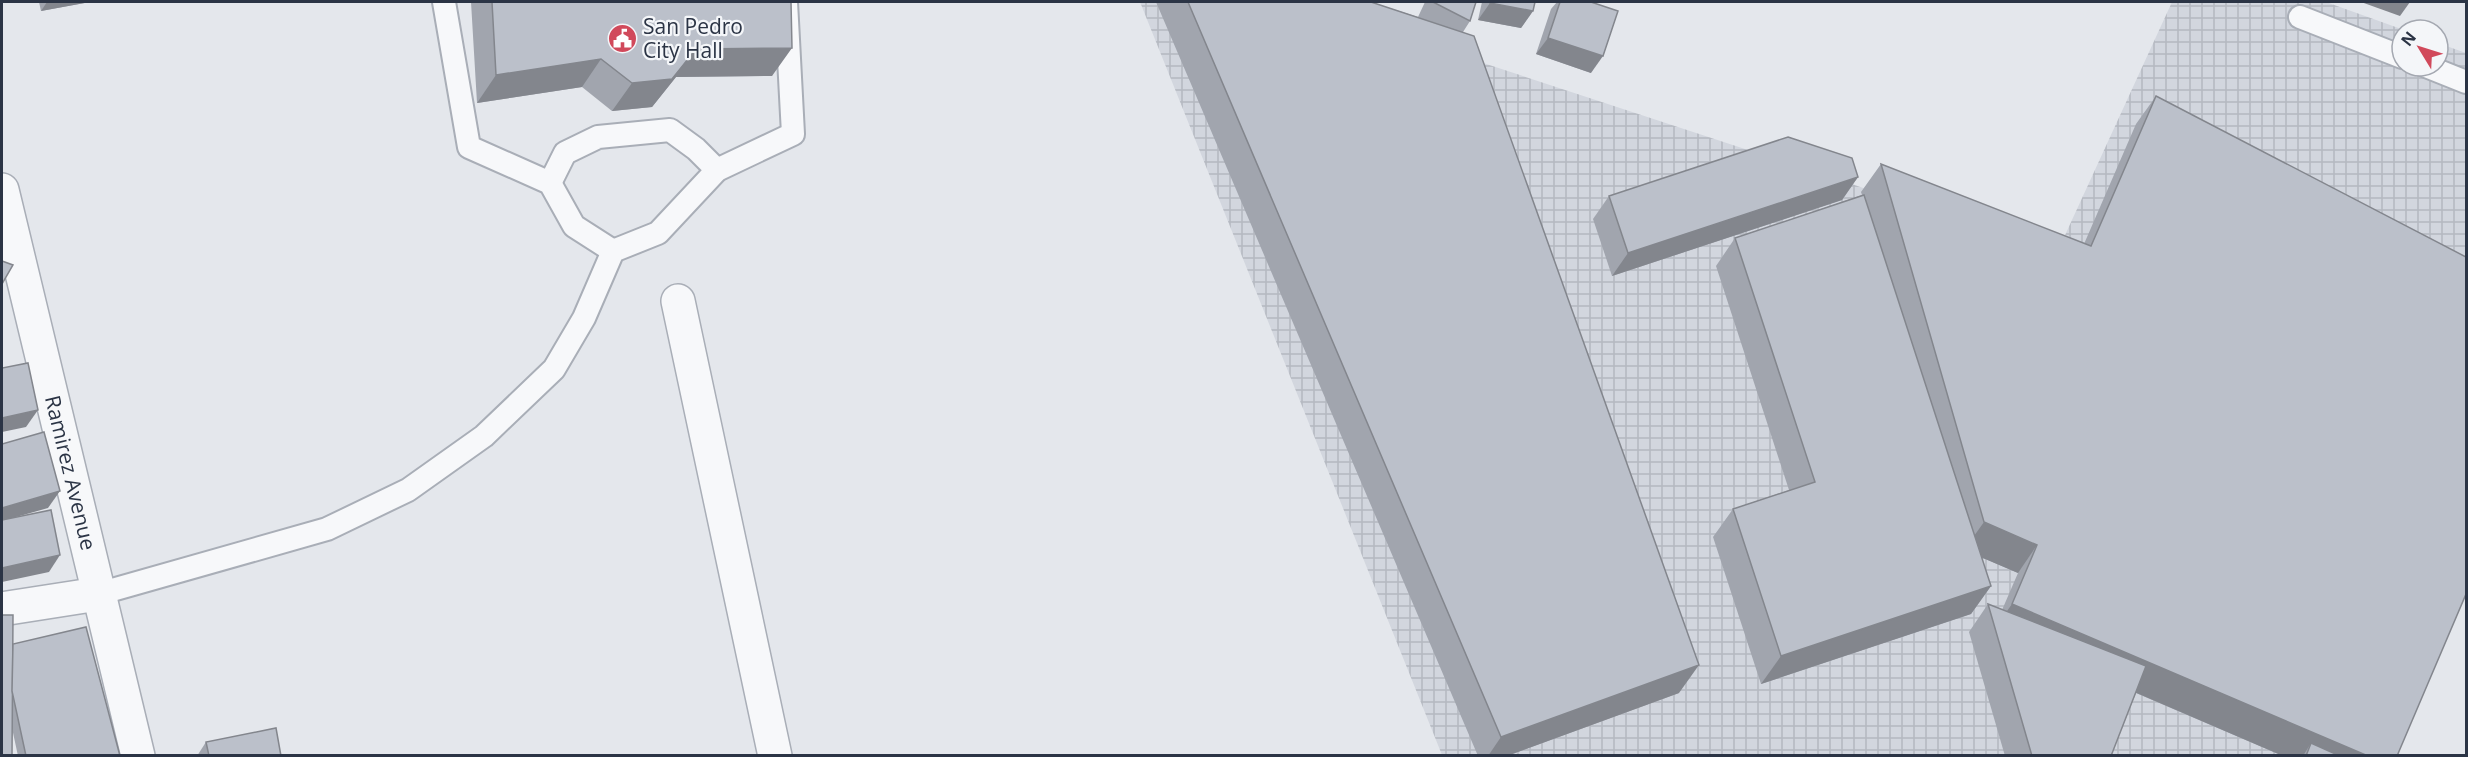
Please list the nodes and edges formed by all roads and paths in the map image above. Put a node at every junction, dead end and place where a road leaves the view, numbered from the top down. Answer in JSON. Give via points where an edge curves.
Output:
{"nodes":[{"id":1,"x":444,"y":2,"type":"edge"},
{"id":2,"x":786,"y":2,"type":"edge"},
{"id":3,"x":2300,"y":17,"type":"dead end"},
{"id":4,"x":2390,"y":52,"type":"edge"},
{"id":5,"x":2450,"y":76,"type":"edge"},
{"id":6,"x":2466,"y":82,"type":"edge"},
{"id":7,"x":717,"y":170,"type":"junction"},
{"id":8,"x":550,"y":183,"type":"junction"},
{"id":9,"x":2,"y":190,"type":"edge"},
{"id":10,"x":613,"y":251,"type":"junction"},
{"id":11,"x":678,"y":301,"type":"dead end"},
{"id":12,"x":98,"y":594,"type":"junction"},
{"id":13,"x":2,"y":609,"type":"edge"},
{"id":14,"x":138,"y":756,"type":"edge"},
{"id":15,"x":775,"y":756,"type":"edge"}],
"edges":[{"from":1,"to":8,"type":"lane","via":[[469,147]]},
{"from":2,"to":7,"type":"lane","via":[[793,134]]},
{"from":3,"to":4,"type":"lane"},
{"from":5,"to":6,"type":"lane"},
{"from":7,"to":8,"type":"lane","via":[[670,130],[598,137],[566,153]]},
{"from":7,"to":10,"type":"lane","via":[[658,233]]},
{"from":8,"to":10,"type":"lane","via":[[573,226]]},
{"from":9,"to":12,"type":"street","name":"Ramirez Avenue"},
{"from":10,"to":12,"type":"lane","via":[[584,318],[554,369],[484,436],[408,490],[327,529]]},
{"from":11,"to":15,"type":"street"},
{"from":12,"to":13,"type":"street"},
{"from":12,"to":14,"type":"street","name":"Ramirez Avenue"}]}
